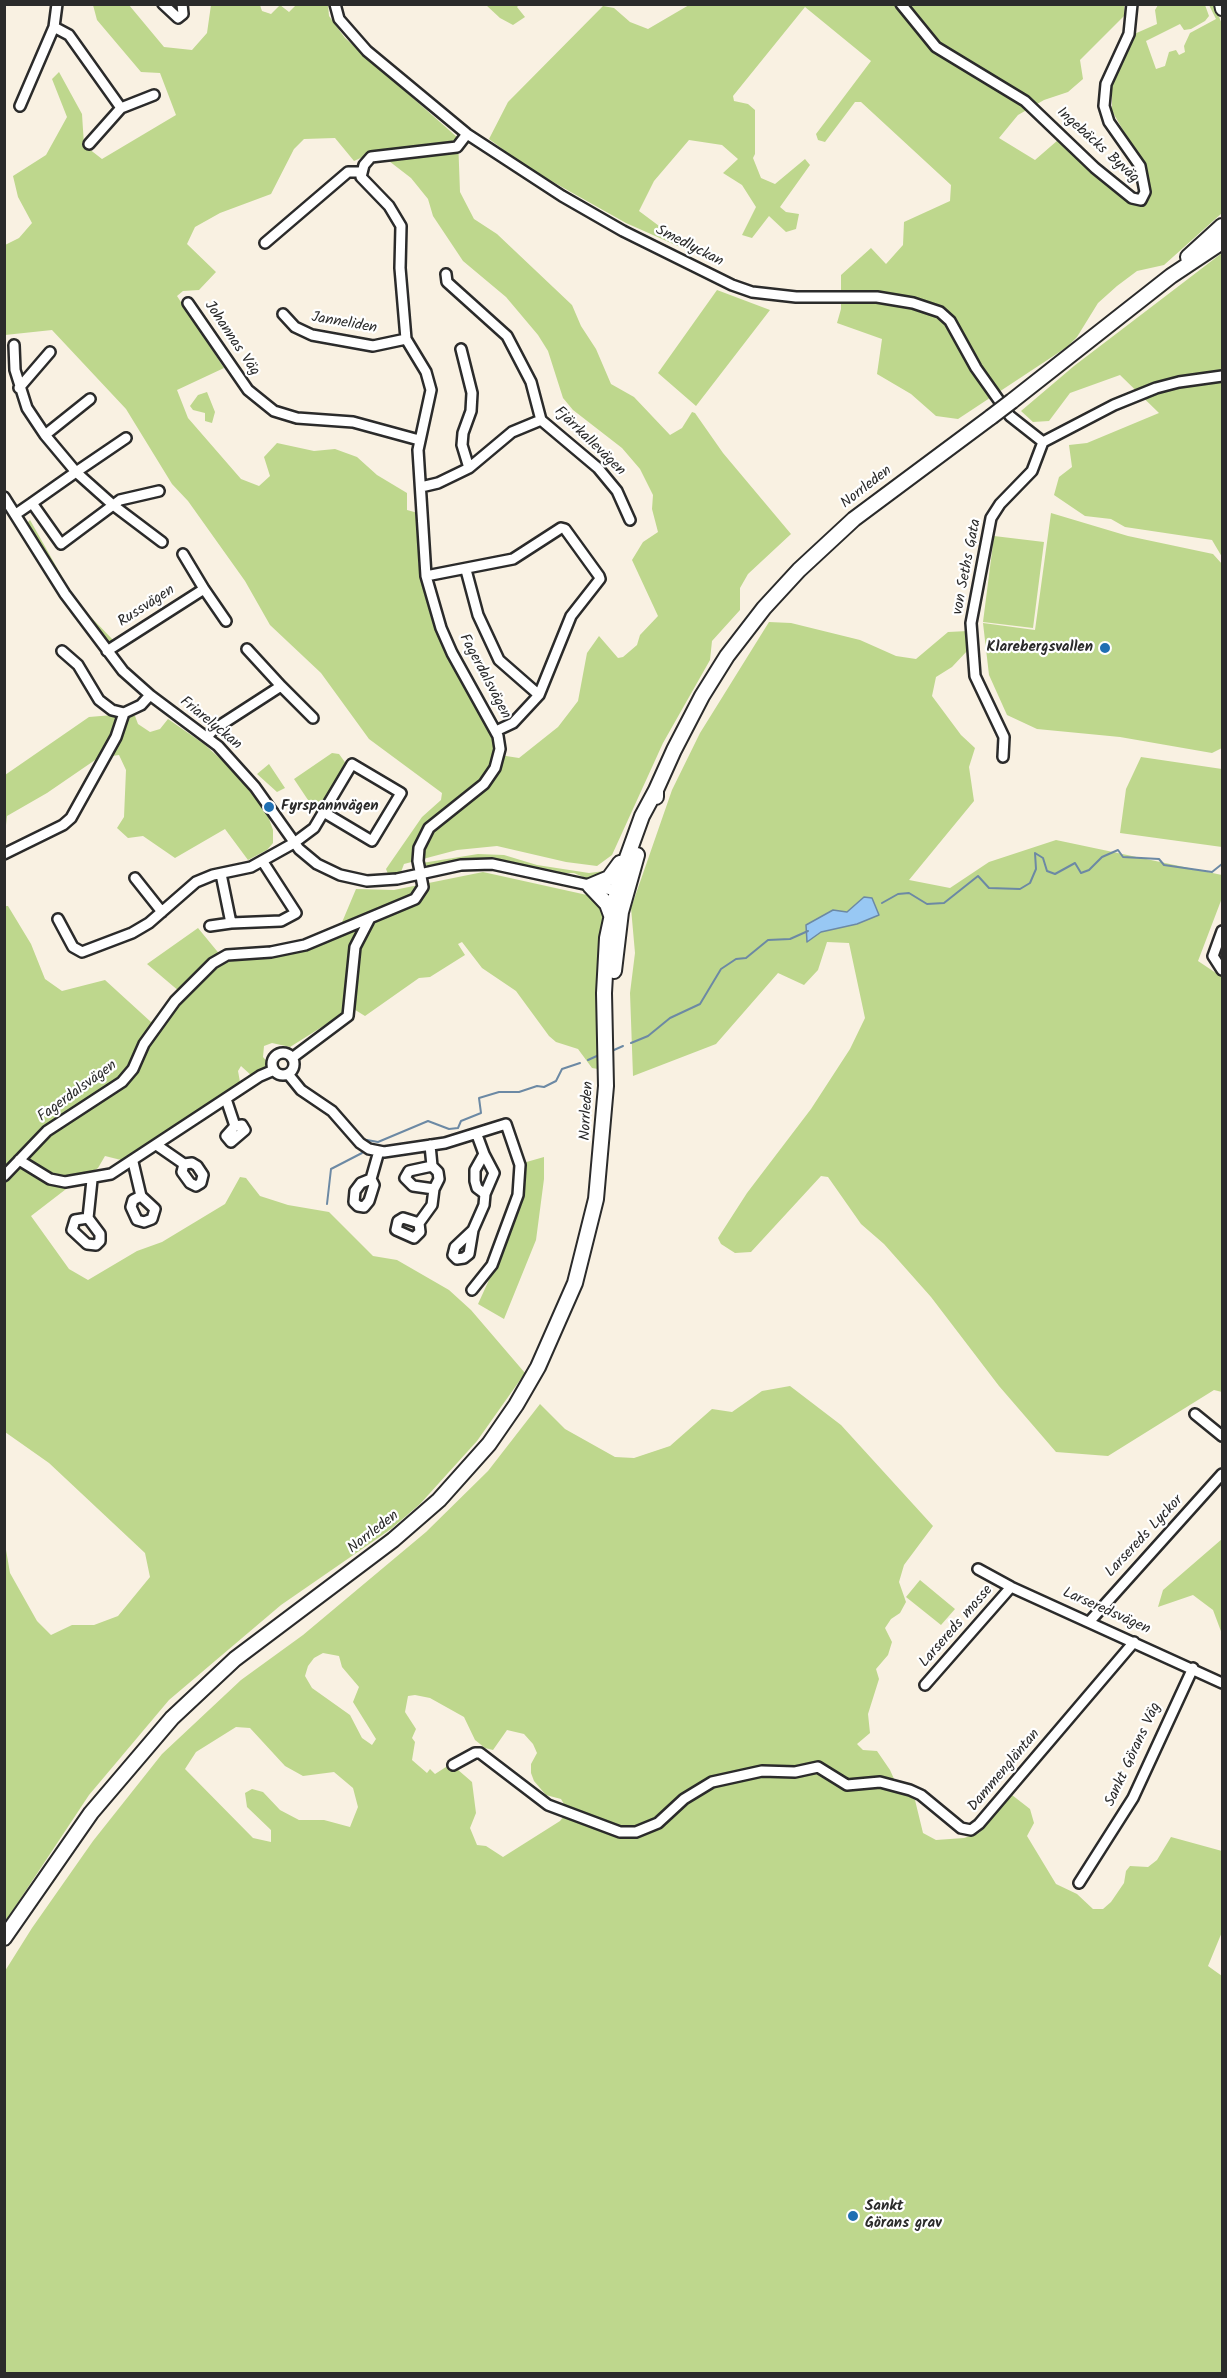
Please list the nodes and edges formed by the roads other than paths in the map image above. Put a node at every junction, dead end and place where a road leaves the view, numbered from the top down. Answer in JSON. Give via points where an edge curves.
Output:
{"nodes":[{"id":1,"x":57,"y":4,"type":"edge"},
{"id":2,"x":163,"y":4,"type":"edge"},
{"id":3,"x":182,"y":4,"type":"edge"},
{"id":4,"x":335,"y":4,"type":"edge"},
{"id":5,"x":901,"y":4,"type":"edge"},
{"id":6,"x":1131,"y":4,"type":"edge"},
{"id":7,"x":1221,"y":4,"type":"edge"},
{"id":8,"x":1222,"y":9,"type":"edge"},
{"id":9,"x":54,"y":27,"type":"junction"},
{"id":10,"x":154,"y":95,"type":"dead end"},
{"id":11,"x":20,"y":106,"type":"dead end"},
{"id":12,"x":121,"y":108,"type":"junction"},
{"id":13,"x":467,"y":134,"type":"junction"},
{"id":14,"x":89,"y":144,"type":"dead end"},
{"id":15,"x":360,"y":172,"type":"junction"},
{"id":16,"x":1222,"y":226,"type":"edge"},
{"id":17,"x":1222,"y":242,"type":"edge"},
{"id":18,"x":265,"y":243,"type":"dead end"},
{"id":19,"x":446,"y":274,"type":"dead end"},
{"id":20,"x":1171,"y":276,"type":"junction"},
{"id":21,"x":188,"y":303,"type":"dead end"},
{"id":22,"x":283,"y":314,"type":"dead end"},
{"id":23,"x":406,"y":339,"type":"junction"},
{"id":24,"x":14,"y":345,"type":"dead end"},
{"id":25,"x":461,"y":349,"type":"dead end"},
{"id":26,"x":50,"y":352,"type":"dead end"},
{"id":27,"x":1222,"y":376,"type":"edge"},
{"id":28,"x":19,"y":388,"type":"junction"},
{"id":29,"x":90,"y":399,"type":"dead end"},
{"id":30,"x":541,"y":420,"type":"junction"},
{"id":31,"x":45,"y":435,"type":"junction"},
{"id":32,"x":126,"y":438,"type":"dead end"},
{"id":33,"x":419,"y":440,"type":"junction"},
{"id":34,"x":1043,"y":442,"type":"junction"},
{"id":35,"x":469,"y":468,"type":"junction"},
{"id":36,"x":76,"y":472,"type":"junction"},
{"id":37,"x":421,"y":487,"type":"junction"},
{"id":38,"x":159,"y":491,"type":"dead end"},
{"id":39,"x":4,"y":497,"type":"edge"},
{"id":40,"x":32,"y":503,"type":"junction"},
{"id":41,"x":113,"y":505,"type":"junction"},
{"id":42,"x":16,"y":514,"type":"junction"},
{"id":43,"x":630,"y":520,"type":"dead end"},
{"id":44,"x":162,"y":542,"type":"dead end"},
{"id":45,"x":183,"y":554,"type":"dead end"},
{"id":46,"x":466,"y":570,"type":"junction"},
{"id":47,"x":426,"y":576,"type":"junction"},
{"id":48,"x":204,"y":589,"type":"junction"},
{"id":49,"x":226,"y":621,"type":"dead end"},
{"id":50,"x":247,"y":649,"type":"dead end"},
{"id":51,"x":62,"y":651,"type":"dead end"},
{"id":52,"x":107,"y":651,"type":"junction"},
{"id":53,"x":281,"y":686,"type":"junction"},
{"id":54,"x":150,"y":695,"type":"junction"},
{"id":55,"x":539,"y":695,"type":"junction"},
{"id":56,"x":124,"y":713,"type":"junction"},
{"id":57,"x":312,"y":718,"type":"dead end"},
{"id":58,"x":496,"y":731,"type":"junction"},
{"id":59,"x":207,"y":737,"type":"junction"},
{"id":60,"x":1003,"y":757,"type":"dead end"},
{"id":61,"x":656,"y":790,"type":"junction"},
{"id":62,"x":325,"y":813,"type":"junction"},
{"id":63,"x":294,"y":843,"type":"junction"},
{"id":64,"x":632,"y":843,"type":"junction"},
{"id":65,"x":4,"y":854,"type":"edge"},
{"id":66,"x":263,"y":862,"type":"junction"},
{"id":67,"x":422,"y":873,"type":"junction"},
{"id":68,"x":221,"y":874,"type":"junction"},
{"id":69,"x":135,"y":878,"type":"dead end"},
{"id":70,"x":590,"y":886,"type":"junction"},
{"id":71,"x":620,"y":892,"type":"junction"},
{"id":72,"x":162,"y":912,"type":"junction"},
{"id":73,"x":611,"y":915,"type":"junction"},
{"id":74,"x":58,"y":919,"type":"dead end"},
{"id":75,"x":369,"y":920,"type":"junction"},
{"id":76,"x":231,"y":923,"type":"junction"},
{"id":77,"x":210,"y":926,"type":"dead end"},
{"id":78,"x":1222,"y":931,"type":"edge"},
{"id":79,"x":1222,"y":970,"type":"edge"},
{"id":80,"x":292,"y":1058,"type":"junction"},
{"id":81,"x":607,"y":1066,"type":"junction"},
{"id":82,"x":274,"y":1070,"type":"junction"},
{"id":83,"x":288,"y":1074,"type":"junction"},
{"id":84,"x":226,"y":1099,"type":"junction"},
{"id":85,"x":235,"y":1126,"type":"dead end"},
{"id":86,"x":477,"y":1135,"type":"junction"},
{"id":87,"x":430,"y":1145,"type":"junction"},
{"id":88,"x":158,"y":1146,"type":"junction"},
{"id":89,"x":379,"y":1151,"type":"junction"},
{"id":90,"x":484,"y":1154,"type":"junction"},
{"id":91,"x":19,"y":1160,"type":"junction"},
{"id":92,"x":133,"y":1162,"type":"junction"},
{"id":93,"x":184,"y":1164,"type":"dead end"},
{"id":94,"x":432,"y":1166,"type":"junction"},
{"id":95,"x":4,"y":1176,"type":"edge"},
{"id":96,"x":92,"y":1179,"type":"junction"},
{"id":97,"x":371,"y":1179,"type":"dead end"},
{"id":98,"x":434,"y":1189,"type":"junction"},
{"id":99,"x":485,"y":1194,"type":"junction"},
{"id":100,"x":141,"y":1196,"type":"dead end"},
{"id":101,"x":88,"y":1218,"type":"dead end"},
{"id":102,"x":420,"y":1223,"type":"dead end"},
{"id":103,"x":472,"y":1230,"type":"dead end"},
{"id":104,"x":472,"y":1290,"type":"dead end"},
{"id":105,"x":1195,"y":1414,"type":"dead end"},
{"id":106,"x":1222,"y":1436,"type":"edge"},
{"id":107,"x":1222,"y":1474,"type":"edge"},
{"id":108,"x":978,"y":1569,"type":"dead end"},
{"id":109,"x":1011,"y":1587,"type":"junction"},
{"id":110,"x":1090,"y":1621,"type":"junction"},
{"id":111,"x":1134,"y":1642,"type":"junction"},
{"id":112,"x":1193,"y":1668,"type":"junction"},
{"id":113,"x":1222,"y":1683,"type":"edge"},
{"id":114,"x":925,"y":1685,"type":"dead end"},
{"id":115,"x":453,"y":1765,"type":"dead end"},
{"id":116,"x":1079,"y":1883,"type":"dead end"},
{"id":117,"x":4,"y":1938,"type":"edge"}],
"edges":[{"from":1,"to":9,"type":"street"},
{"from":2,"to":3,"type":"street","via":[[178,18],[183,14]]},
{"from":4,"to":13,"type":"street","name":"Smedlyckan","via":[[339,19],[367,51]]},
{"from":5,"to":6,"type":"street","name":"Ingebäcks Byväg","via":[[936,46],[995,81],[1037,112],[1132,198],[1143,198],[1140,166],[1109,122],[1104,106],[1106,84],[1129,34]]},
{"from":7,"to":8,"type":"main road"},
{"from":9,"to":11,"type":"street"},
{"from":9,"to":12,"type":"street","via":[[69,35]]},
{"from":10,"to":12,"type":"street"},
{"from":12,"to":14,"type":"street"},
{"from":13,"to":15,"type":"street","via":[[457,147],[371,157]]},
{"from":13,"to":34,"type":"street","name":"Smedlyckan","via":[[623,231],[741,289],[777,296],[894,298],[940,312],[950,321],[976,368],[1010,416]]},
{"from":15,"to":18,"type":"street","via":[[348,172]]},
{"from":15,"to":23,"type":"street","name":"Fagerdalsvägen","via":[[401,226]]},
{"from":16,"to":20,"type":"highway","name":"Norrleden"},
{"from":17,"to":20,"type":"highway","name":"Norrleden"},
{"from":19,"to":30,"type":"street","name":"Fjärrkallevägen","via":[[447,282],[507,336],[531,382]]},
{"from":20,"to":61,"type":"highway","name":"Norrleden","bridge":true,"via":[[854,519],[782,588],[748,627],[702,696]]},
{"from":21,"to":33,"type":"street","name":"Johannas Väg","via":[[248,390],[274,411],[297,418],[353,422]]},
{"from":22,"to":23,"type":"street","name":"Janneliden","via":[[295,327],[312,335],[373,346]]},
{"from":23,"to":33,"type":"street","name":"Fagerdalsvägen","via":[[431,385],[430,405]]},
{"from":24,"to":28,"type":"street"},
{"from":25,"to":35,"type":"street","via":[[473,399],[462,445]]},
{"from":26,"to":28,"type":"street"},
{"from":27,"to":34,"type":"street","via":[[1156,388]]},
{"from":28,"to":31,"type":"street"},
{"from":29,"to":31,"type":"street"},
{"from":30,"to":35,"type":"street","via":[[512,432]]},
{"from":30,"to":43,"type":"street","name":"Fjärrkallevägen","via":[[598,468],[617,491]]},
{"from":31,"to":36,"type":"street"},
{"from":32,"to":36,"type":"street"},
{"from":33,"to":37,"type":"street","name":"Fagerdalsvägen"},
{"from":34,"to":60,"type":"street","name":"von Seths Gata","via":[[1032,471],[991,518],[971,623],[975,676],[1004,737]]},
{"from":35,"to":37,"type":"street"},
{"from":36,"to":40,"type":"street"},
{"from":36,"to":41,"type":"street"},
{"from":37,"to":47,"type":"street","name":"Fagerdalsvägen"},
{"from":38,"to":41,"type":"street"},
{"from":39,"to":42,"type":"street","name":"Friarelyckan"},
{"from":40,"to":41,"type":"street","via":[[61,544]]},
{"from":40,"to":42,"type":"street"},
{"from":41,"to":44,"type":"street"},
{"from":42,"to":52,"type":"street","name":"Friarelyckan","via":[[65,594]]},
{"from":45,"to":48,"type":"street"},
{"from":46,"to":47,"type":"street"},
{"from":46,"to":55,"type":"street","via":[[478,615],[499,660]]},
{"from":46,"to":55,"type":"street","via":[[513,559],[561,528],[599,576],[571,616]]},
{"from":47,"to":58,"type":"street","name":"Fagerdalsvägen","via":[[452,653]]},
{"from":48,"to":49,"type":"street"},
{"from":48,"to":52,"type":"street","name":"Russvägen"},
{"from":50,"to":53,"type":"street"},
{"from":51,"to":56,"type":"street","via":[[78,665],[103,705]]},
{"from":52,"to":54,"type":"street","name":"Friarelyckan"},
{"from":53,"to":57,"type":"street"},
{"from":53,"to":59,"type":"street"},
{"from":54,"to":56,"type":"street","via":[[141,705]]},
{"from":54,"to":59,"type":"street","name":"Friarelyckan"},
{"from":55,"to":58,"type":"street","via":[[513,723]]},
{"from":56,"to":65,"type":"street","via":[[116,737],[70,818]]},
{"from":58,"to":67,"type":"street","name":"Fagerdalsvägen","via":[[500,749],[495,768],[484,784],[429,828],[418,854]]},
{"from":59,"to":63,"type":"street","name":"Friarelyckan","via":[[255,787]]},
{"from":61,"to":64,"type":"highway","name":"Norrleden"},
{"from":61,"to":71,"type":"highway","name":"Norrleden"},
{"from":62,"to":62,"type":"street","via":[[352,764],[401,793],[372,842]]},
{"from":62,"to":63,"type":"street","via":[[314,828]]},
{"from":63,"to":66,"type":"street"},
{"from":63,"to":67,"type":"street","name":"Friarelyckan","via":[[322,867],[353,878],[388,880]]},
{"from":64,"to":70,"type":"highway","via":[[615,872]]},
{"from":64,"to":71,"type":"highway","name":"Norrleden"},
{"from":66,"to":68,"type":"street"},
{"from":66,"to":76,"type":"street","via":[[296,913],[281,921]]},
{"from":67,"to":70,"type":"street","name":"Friarelyckan","via":[[461,864],[492,864]]},
{"from":67,"to":75,"type":"street","name":"Fagerdalsvägen","via":[[423,887],[415,899]]},
{"from":68,"to":72,"type":"street","via":[[196,882]]},
{"from":68,"to":76,"type":"street"},
{"from":69,"to":72,"type":"street"},
{"from":70,"to":71,"type":"street","name":"Friarelyckan"},
{"from":70,"to":73,"type":"highway","via":[[607,904]]},
{"from":71,"to":73,"type":"highway","name":"Norrleden"},
{"from":71,"to":81,"type":"highway","name":"Norrleden"},
{"from":72,"to":74,"type":"street","via":[[132,933],[82,952],[73,947]]},
{"from":73,"to":81,"type":"highway","name":"Norrleden","via":[[604,993]]},
{"from":75,"to":80,"type":"street","via":[[355,947],[348,1016]]},
{"from":75,"to":91,"type":"street","name":"Fagerdalsvägen","via":[[305,945],[227,955],[213,963],[164,1016],[122,1082],[47,1131]]},
{"from":76,"to":77,"type":"street"},
{"from":78,"to":79,"type":"street","via":[[1213,956]]},
{"from":80,"to":82,"type":"street","via":[[277,1055],[272,1064]]},
{"from":80,"to":83,"type":"street","via":[[294,1067]]},
{"from":81,"to":117,"type":"highway","name":"Norrleden","via":[[599,1181],[584,1251],[550,1343],[516,1406],[475,1461],[414,1522],[235,1659],[172,1718],[91,1813]]},
{"from":82,"to":83,"type":"street"},
{"from":82,"to":84,"type":"street"},
{"from":83,"to":89,"type":"street","via":[[301,1090],[332,1111],[363,1146]]},
{"from":84,"to":85,"type":"street"},
{"from":84,"to":88,"type":"street"},
{"from":86,"to":87,"type":"street"},
{"from":86,"to":90,"type":"street"},
{"from":86,"to":104,"type":"street","via":[[506,1124],[517,1152],[520,1178],[497,1254]]},
{"from":87,"to":89,"type":"street"},
{"from":87,"to":94,"type":"street"},
{"from":88,"to":92,"type":"street"},
{"from":88,"to":93,"type":"street"},
{"from":89,"to":97,"type":"street"},
{"from":90,"to":99,"type":"street","via":[[494,1173]]},
{"from":90,"to":99,"type":"street","via":[[476,1168],[475,1181]]},
{"from":91,"to":95,"type":"street","name":"Fagerdalsvägen"},
{"from":91,"to":96,"type":"street","via":[[50,1179]]},
{"from":92,"to":96,"type":"street"},
{"from":92,"to":100,"type":"street"},
{"from":94,"to":98,"type":"street","via":[[440,1179]]},
{"from":94,"to":98,"type":"street","via":[[409,1171],[405,1176],[412,1186]]},
{"from":96,"to":101,"type":"street"},
{"from":98,"to":102,"type":"street","via":[[432,1205]]},
{"from":99,"to":103,"type":"street","via":[[483,1212]]},
{"from":105,"to":106,"type":"street"},
{"from":107,"to":110,"type":"street","name":"Larsereds Lyckor"},
{"from":108,"to":109,"type":"street","name":"Larseredsvägen"},
{"from":109,"to":110,"type":"street","name":"Larseredsvägen"},
{"from":109,"to":114,"type":"street","name":"Larsereds mosse"},
{"from":110,"to":111,"type":"street","name":"Larseredsvägen"},
{"from":111,"to":112,"type":"street","name":"Larseredsvägen"},
{"from":111,"to":115,"type":"street","name":"Dammengläntan","via":[[971,1830],[961,1828],[921,1795],[880,1782],[847,1785],[818,1767],[795,1772],[762,1771],[711,1782],[684,1799],[658,1823],[636,1832],[620,1832],[548,1805],[480,1753]]},
{"from":112,"to":113,"type":"street","name":"Larseredsvägen"},
{"from":112,"to":116,"type":"street","name":"Sankt Görans Väg","via":[[1133,1798]]}]}
